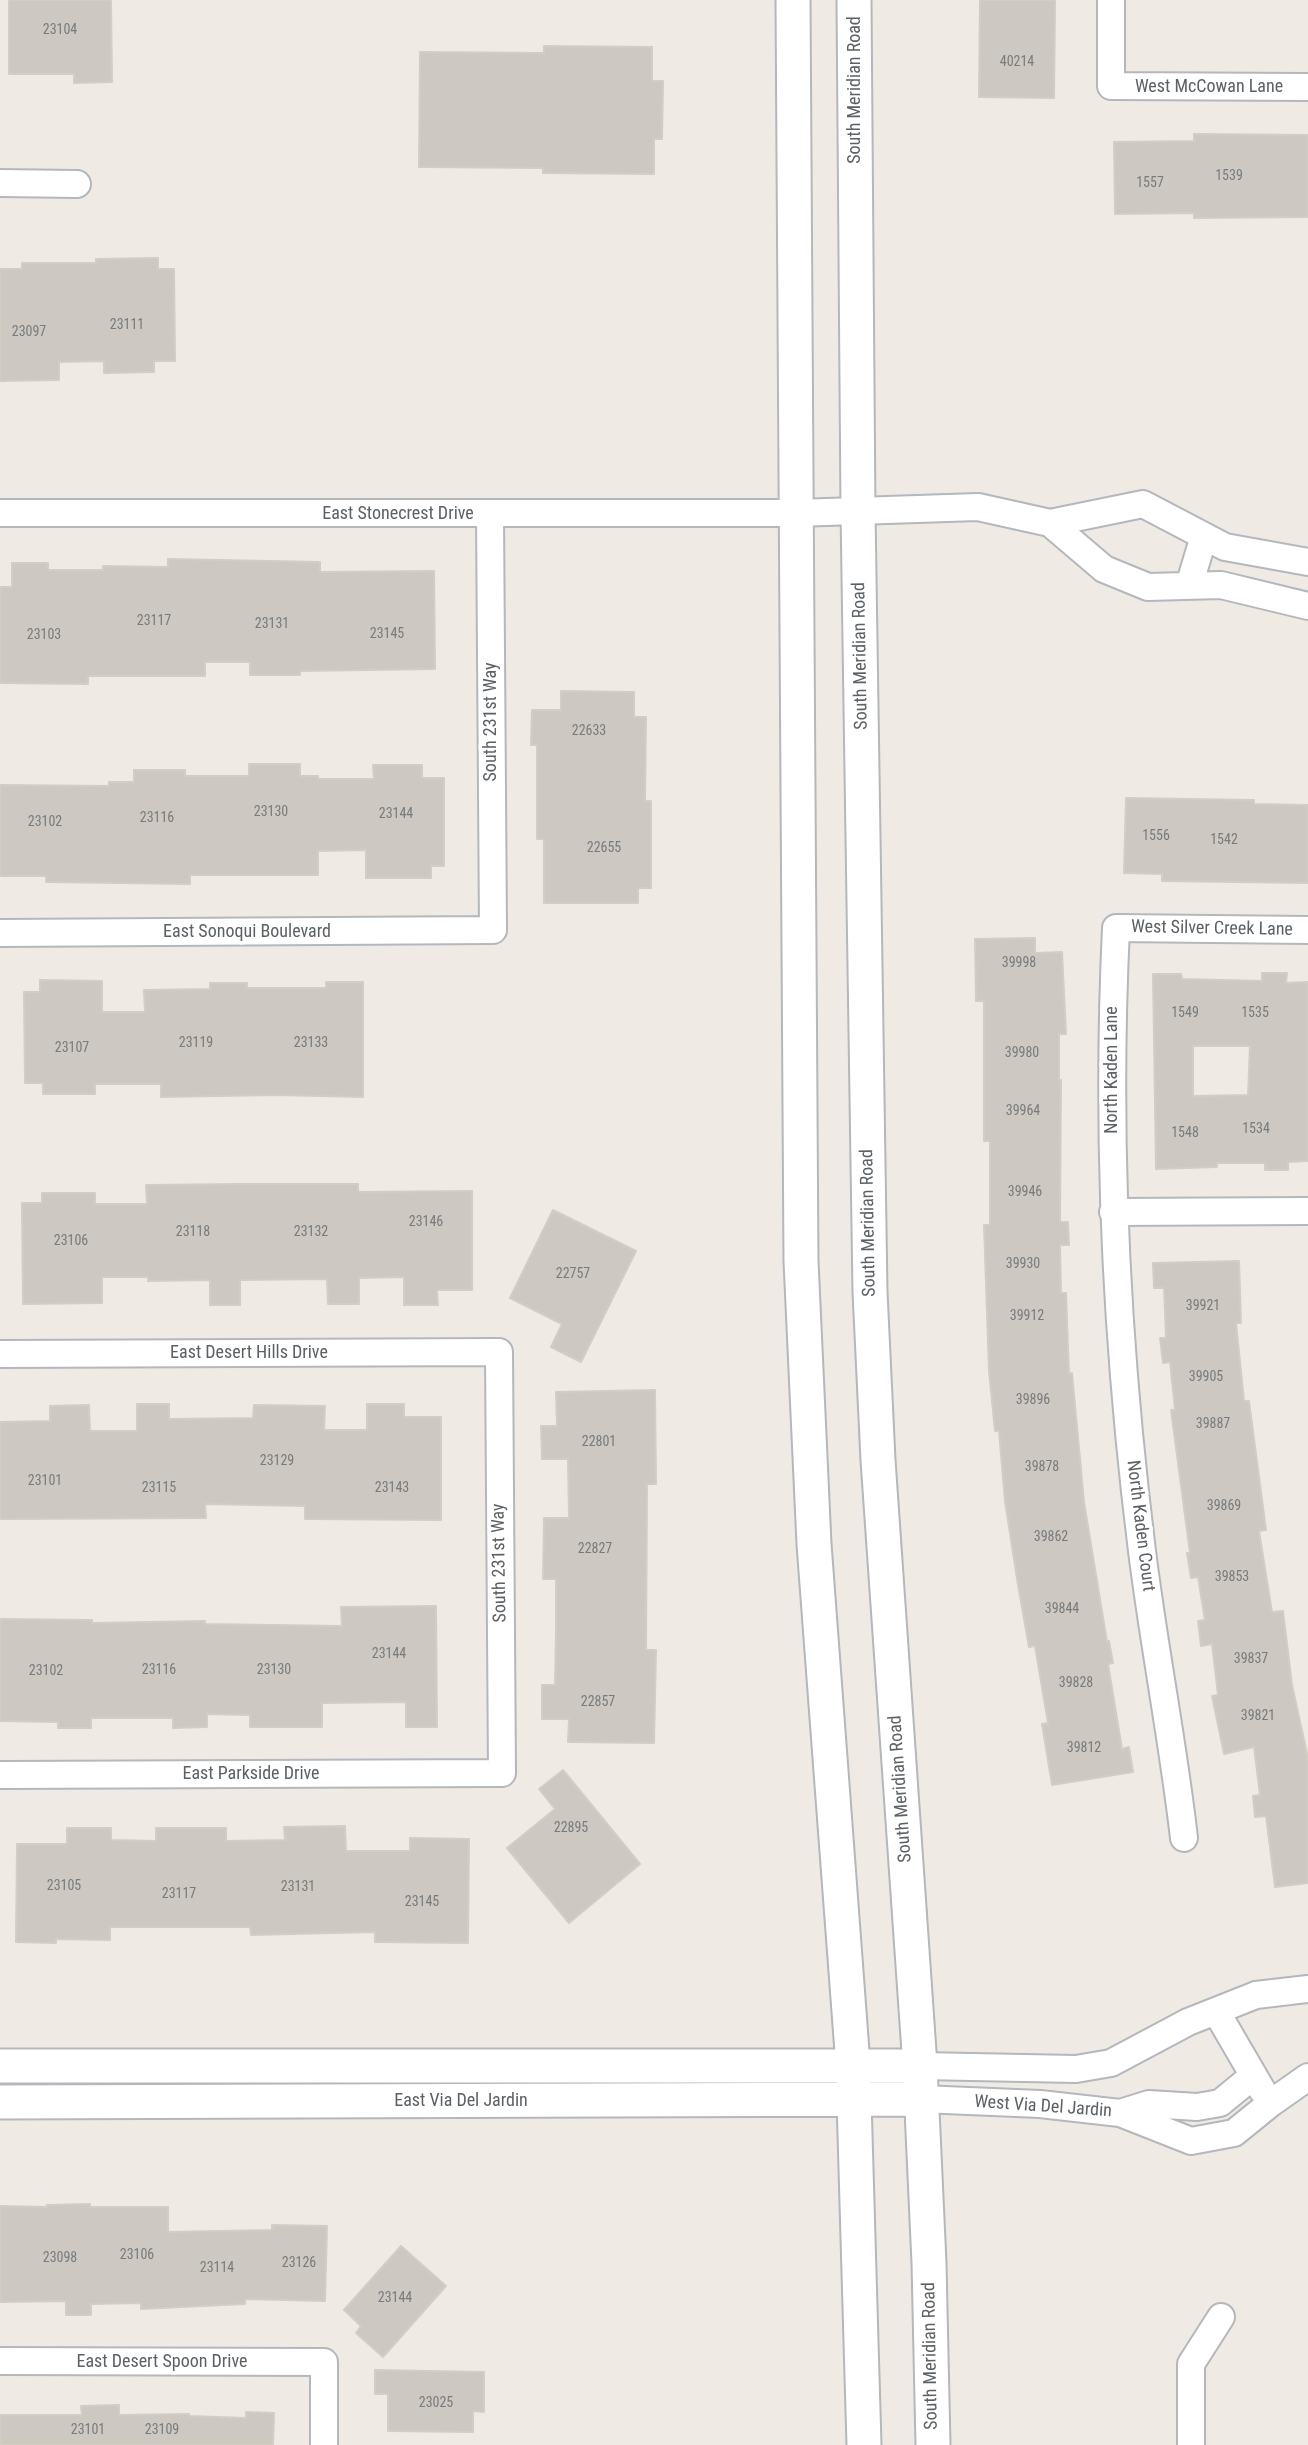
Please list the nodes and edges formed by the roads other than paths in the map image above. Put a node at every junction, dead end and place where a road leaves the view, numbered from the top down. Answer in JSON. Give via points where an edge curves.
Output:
{"nodes":[{"id":1,"x":793,"y":0,"type":"edge"},
{"id":2,"x":854,"y":0,"type":"edge"},
{"id":3,"x":1111,"y":0,"type":"edge"},
{"id":4,"x":1308,"y":87,"type":"edge"},
{"id":5,"x":0,"y":183,"type":"edge"},
{"id":6,"x":77,"y":184,"type":"dead end"},
{"id":7,"x":858,"y":512,"type":"junction"},
{"id":8,"x":0,"y":513,"type":"edge"},
{"id":9,"x":796,"y":513,"type":"junction"},
{"id":10,"x":490,"y":514,"type":"junction"},
{"id":11,"x":1050,"y":523,"type":"junction"},
{"id":12,"x":1204,"y":536,"type":"junction"},
{"id":13,"x":1308,"y":562,"type":"edge"},
{"id":14,"x":1189,"y":586,"type":"junction"},
{"id":15,"x":1308,"y":606,"type":"edge"},
{"id":16,"x":1116,"y":928,"type":"joint"},
{"id":17,"x":493,"y":930,"type":"joint"},
{"id":18,"x":1308,"y":930,"type":"edge"},
{"id":19,"x":0,"y":933,"type":"edge"},
{"id":20,"x":1308,"y":1211,"type":"edge"},
{"id":21,"x":1113,"y":1212,"type":"junction"},
{"id":22,"x":499,"y":1352,"type":"joint"},
{"id":23,"x":0,"y":1354,"type":"edge"},
{"id":24,"x":502,"y":1773,"type":"joint"},
{"id":25,"x":0,"y":1775,"type":"edge"},
{"id":26,"x":1184,"y":1838,"type":"dead end"},
{"id":27,"x":1308,"y":1989,"type":"edge"},
{"id":28,"x":1216,"y":2011,"type":"junction"},
{"id":29,"x":853,"y":2065,"type":"junction"},
{"id":30,"x":0,"y":2066,"type":"edge"},
{"id":31,"x":920,"y":2066,"type":"junction"},
{"id":32,"x":1253,"y":2076,"type":"junction"},
{"id":33,"x":1308,"y":2077,"type":"edge"},
{"id":34,"x":921,"y":2099,"type":"junction"},
{"id":35,"x":854,"y":2100,"type":"junction"},
{"id":36,"x":0,"y":2102,"type":"edge"},
{"id":37,"x":1271,"y":2103,"type":"junction"},
{"id":38,"x":1120,"y":2113,"type":"junction"},
{"id":39,"x":1222,"y":2318,"type":"dead end"},
{"id":40,"x":0,"y":2361,"type":"edge"},
{"id":41,"x":324,"y":2445,"type":"edge"},
{"id":42,"x":864,"y":2445,"type":"edge"},
{"id":43,"x":933,"y":2445,"type":"edge"},
{"id":44,"x":1191,"y":2445,"type":"edge"}],
"edges":[{"from":1,"to":9,"type":"street"},
{"from":2,"to":7,"type":"street","name":"South Meridian Road"},
{"from":3,"to":4,"type":"street","name":"West McCowan Lane","via":[[1111,86]]},
{"from":5,"to":6,"type":"street"},
{"from":7,"to":9,"type":"street","name":"East Stonecrest Drive"},
{"from":7,"to":11,"type":"street","name":"East Stonecrest Drive","via":[[978,507]]},
{"from":7,"to":31,"type":"street","name":"South Meridian Road","via":[[873,1377]]},
{"from":8,"to":10,"type":"street","name":"East Stonecrest Drive"},
{"from":9,"to":10,"type":"street","name":"East Stonecrest Drive"},
{"from":9,"to":29,"type":"street","via":[[803,1328],[814,1544]]},
{"from":10,"to":17,"type":"street","name":"South 231st Way"},
{"from":11,"to":12,"type":"street","via":[[1143,504]]},
{"from":11,"to":14,"type":"street","via":[[1104,569],[1148,587]]},
{"from":12,"to":13,"type":"street","via":[[1225,547]]},
{"from":12,"to":14,"type":"street"},
{"from":14,"to":15,"type":"street","via":[[1221,585]]},
{"from":16,"to":18,"type":"street","name":"West Silver Creek Lane"},
{"from":16,"to":21,"type":"street","name":"North Kaden Lane","via":[[1111,1020]]},
{"from":17,"to":19,"type":"street","name":"East Sonoqui Boulevard"},
{"from":20,"to":21,"type":"street"},
{"from":21,"to":26,"type":"street","name":"North Kaden Court","via":[[1123,1377],[1140,1539]]},
{"from":22,"to":23,"type":"street","name":"East Desert Hills Drive"},
{"from":22,"to":24,"type":"street","name":"South 231st Way"},
{"from":24,"to":25,"type":"street","name":"East Parkside Drive"},
{"from":27,"to":28,"type":"street","name":"West Via Del Jardin","via":[[1256,1995]]},
{"from":28,"to":31,"type":"street","name":"West Via Del Jardin","via":[[1111,2063],[1064,2069]]},
{"from":28,"to":32,"type":"street"},
{"from":29,"to":30,"type":"street","name":"East Via Del Jardin"},
{"from":29,"to":31,"type":"street","name":"East Via Del Jardin"},
{"from":29,"to":35,"type":"street"},
{"from":31,"to":34,"type":"street","name":"South Meridian Road"},
{"from":32,"to":37,"type":"street"},
{"from":32,"to":38,"type":"street","name":"West Via Del Jardin","via":[[1220,2103],[1197,2107],[1149,2104]]},
{"from":33,"to":37,"type":"street","name":"West Via Del Jardin"},
{"from":34,"to":35,"type":"street","name":"East Via Del Jardin"},
{"from":34,"to":38,"type":"street","name":"West Via Del Jardin"},
{"from":34,"to":43,"type":"street","name":"South Meridian Road"},
{"from":35,"to":36,"type":"street","name":"East Via Del Jardin"},
{"from":35,"to":42,"type":"street"},
{"from":37,"to":38,"type":"street","name":"West Via Del Jardin","via":[[1234,2133],[1191,2141]]},
{"from":39,"to":44,"type":"street","via":[[1191,2364]]},
{"from":40,"to":41,"type":"street","name":"East Desert Spoon Drive","via":[[324,2362]]}]}
